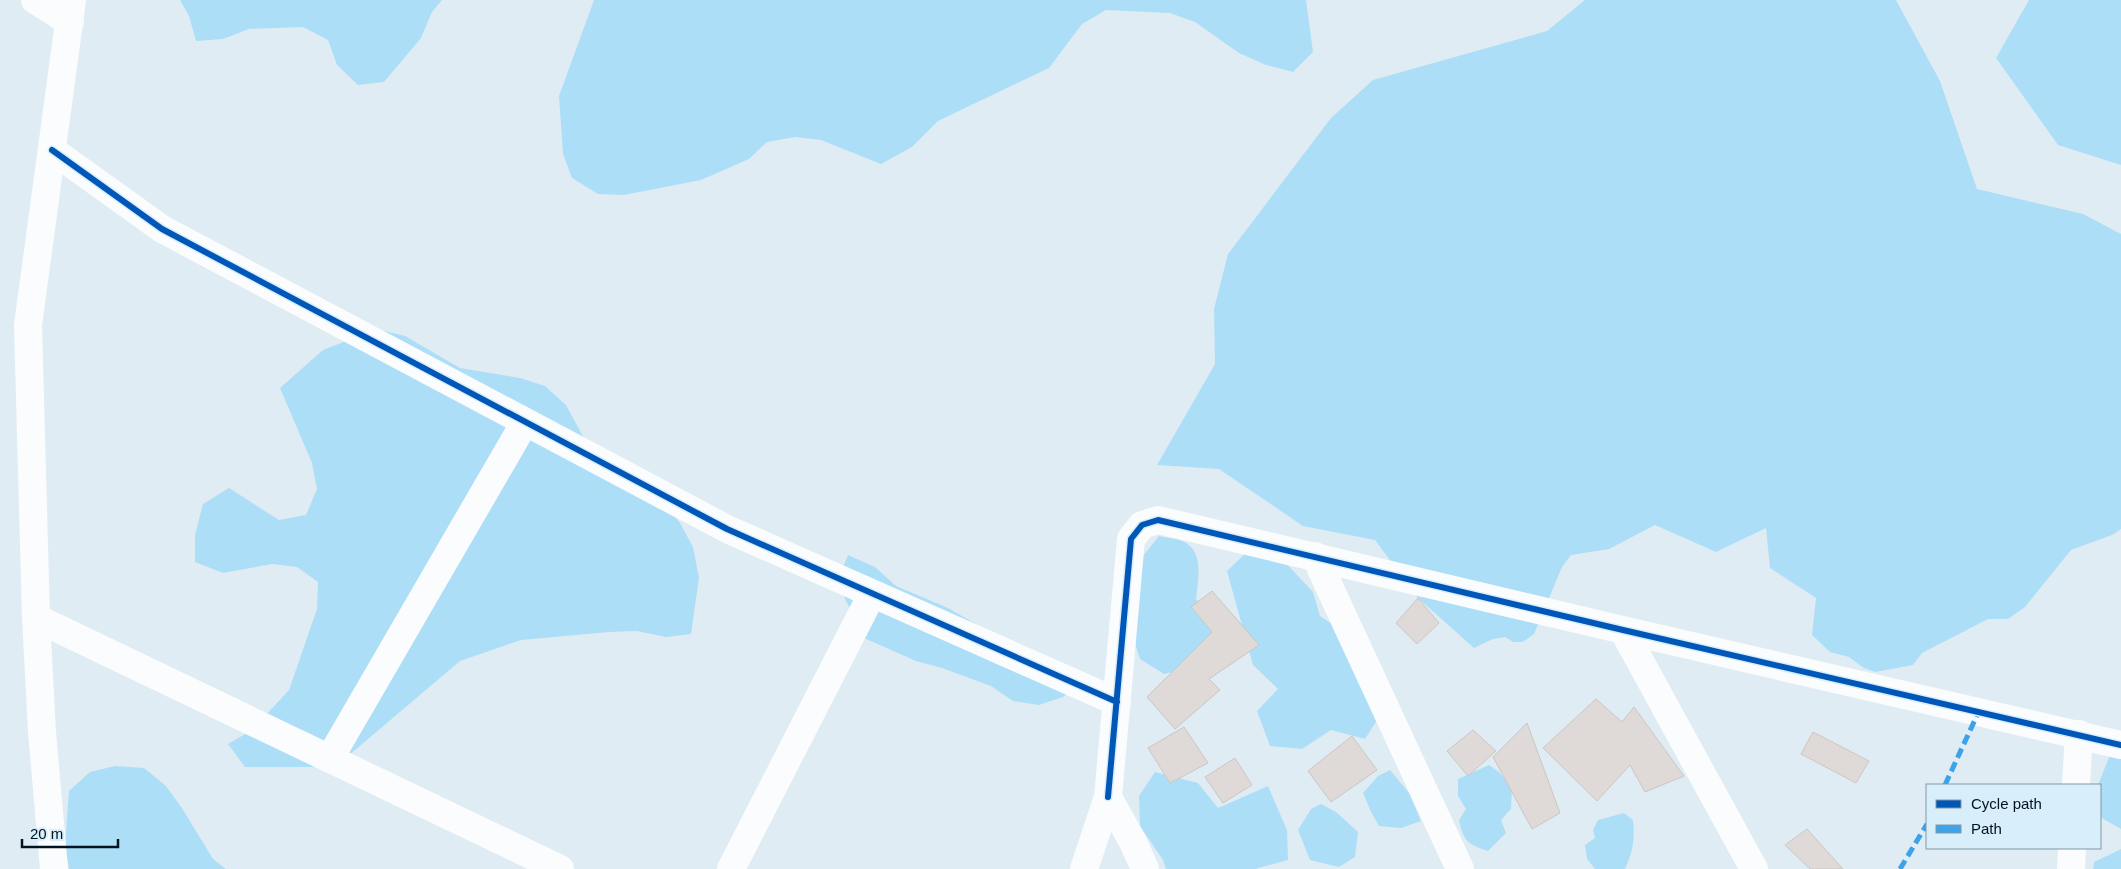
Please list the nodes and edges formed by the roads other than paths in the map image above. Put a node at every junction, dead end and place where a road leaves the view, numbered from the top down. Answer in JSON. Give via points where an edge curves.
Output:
{"nodes":[{"id":1,"x":35,"y":0,"type":"edge"},
{"id":2,"x":71,"y":11,"type":"edge"},
{"id":3,"x":52,"y":150,"type":"junction"},
{"id":4,"x":525,"y":422,"type":"junction"},
{"id":5,"x":1315,"y":556,"type":"junction"},
{"id":6,"x":872,"y":594,"type":"junction"},
{"id":7,"x":36,"y":618,"type":"junction"},
{"id":8,"x":1623,"y":630,"type":"junction"},
{"id":9,"x":1117,"y":702,"type":"junction"},
{"id":10,"x":2079,"y":734,"type":"junction"},
{"id":11,"x":2121,"y":745,"type":"edge"},
{"id":12,"x":330,"y":758,"type":"junction"},
{"id":13,"x":2076,"y":784,"type":"edge"},
{"id":14,"x":1108,"y":797,"type":"junction"},
{"id":15,"x":2072,"y":849,"type":"edge"},
{"id":16,"x":54,"y":869,"type":"edge"},
{"id":17,"x":560,"y":869,"type":"edge"},
{"id":18,"x":731,"y":869,"type":"edge"},
{"id":19,"x":1084,"y":869,"type":"edge"},
{"id":20,"x":1145,"y":869,"type":"edge"},
{"id":21,"x":1460,"y":869,"type":"edge"},
{"id":22,"x":1754,"y":869,"type":"edge"},
{"id":23,"x":2071,"y":869,"type":"edge"}],
"edges":[{"from":1,"to":2,"type":"street"},
{"from":2,"to":3,"type":"street"},
{"from":3,"to":4,"type":"street","via":[[162,229]]},
{"from":3,"to":7,"type":"street","via":[[28,324]]},
{"from":4,"to":6,"type":"street","via":[[726,530]]},
{"from":4,"to":12,"type":"street"},
{"from":5,"to":8,"type":"street"},
{"from":5,"to":9,"type":"street","via":[[1158,520],[1142,524],[1132,539]]},
{"from":5,"to":21,"type":"street"},
{"from":6,"to":9,"type":"street"},
{"from":6,"to":18,"type":"street"},
{"from":7,"to":12,"type":"street"},
{"from":7,"to":16,"type":"street"},
{"from":8,"to":10,"type":"street"},
{"from":8,"to":22,"type":"street"},
{"from":9,"to":14,"type":"street"},
{"from":10,"to":11,"type":"street"},
{"from":10,"to":13,"type":"street"},
{"from":12,"to":17,"type":"street"},
{"from":14,"to":19,"type":"street"},
{"from":14,"to":20,"type":"street"},
{"from":15,"to":23,"type":"street"}]}
